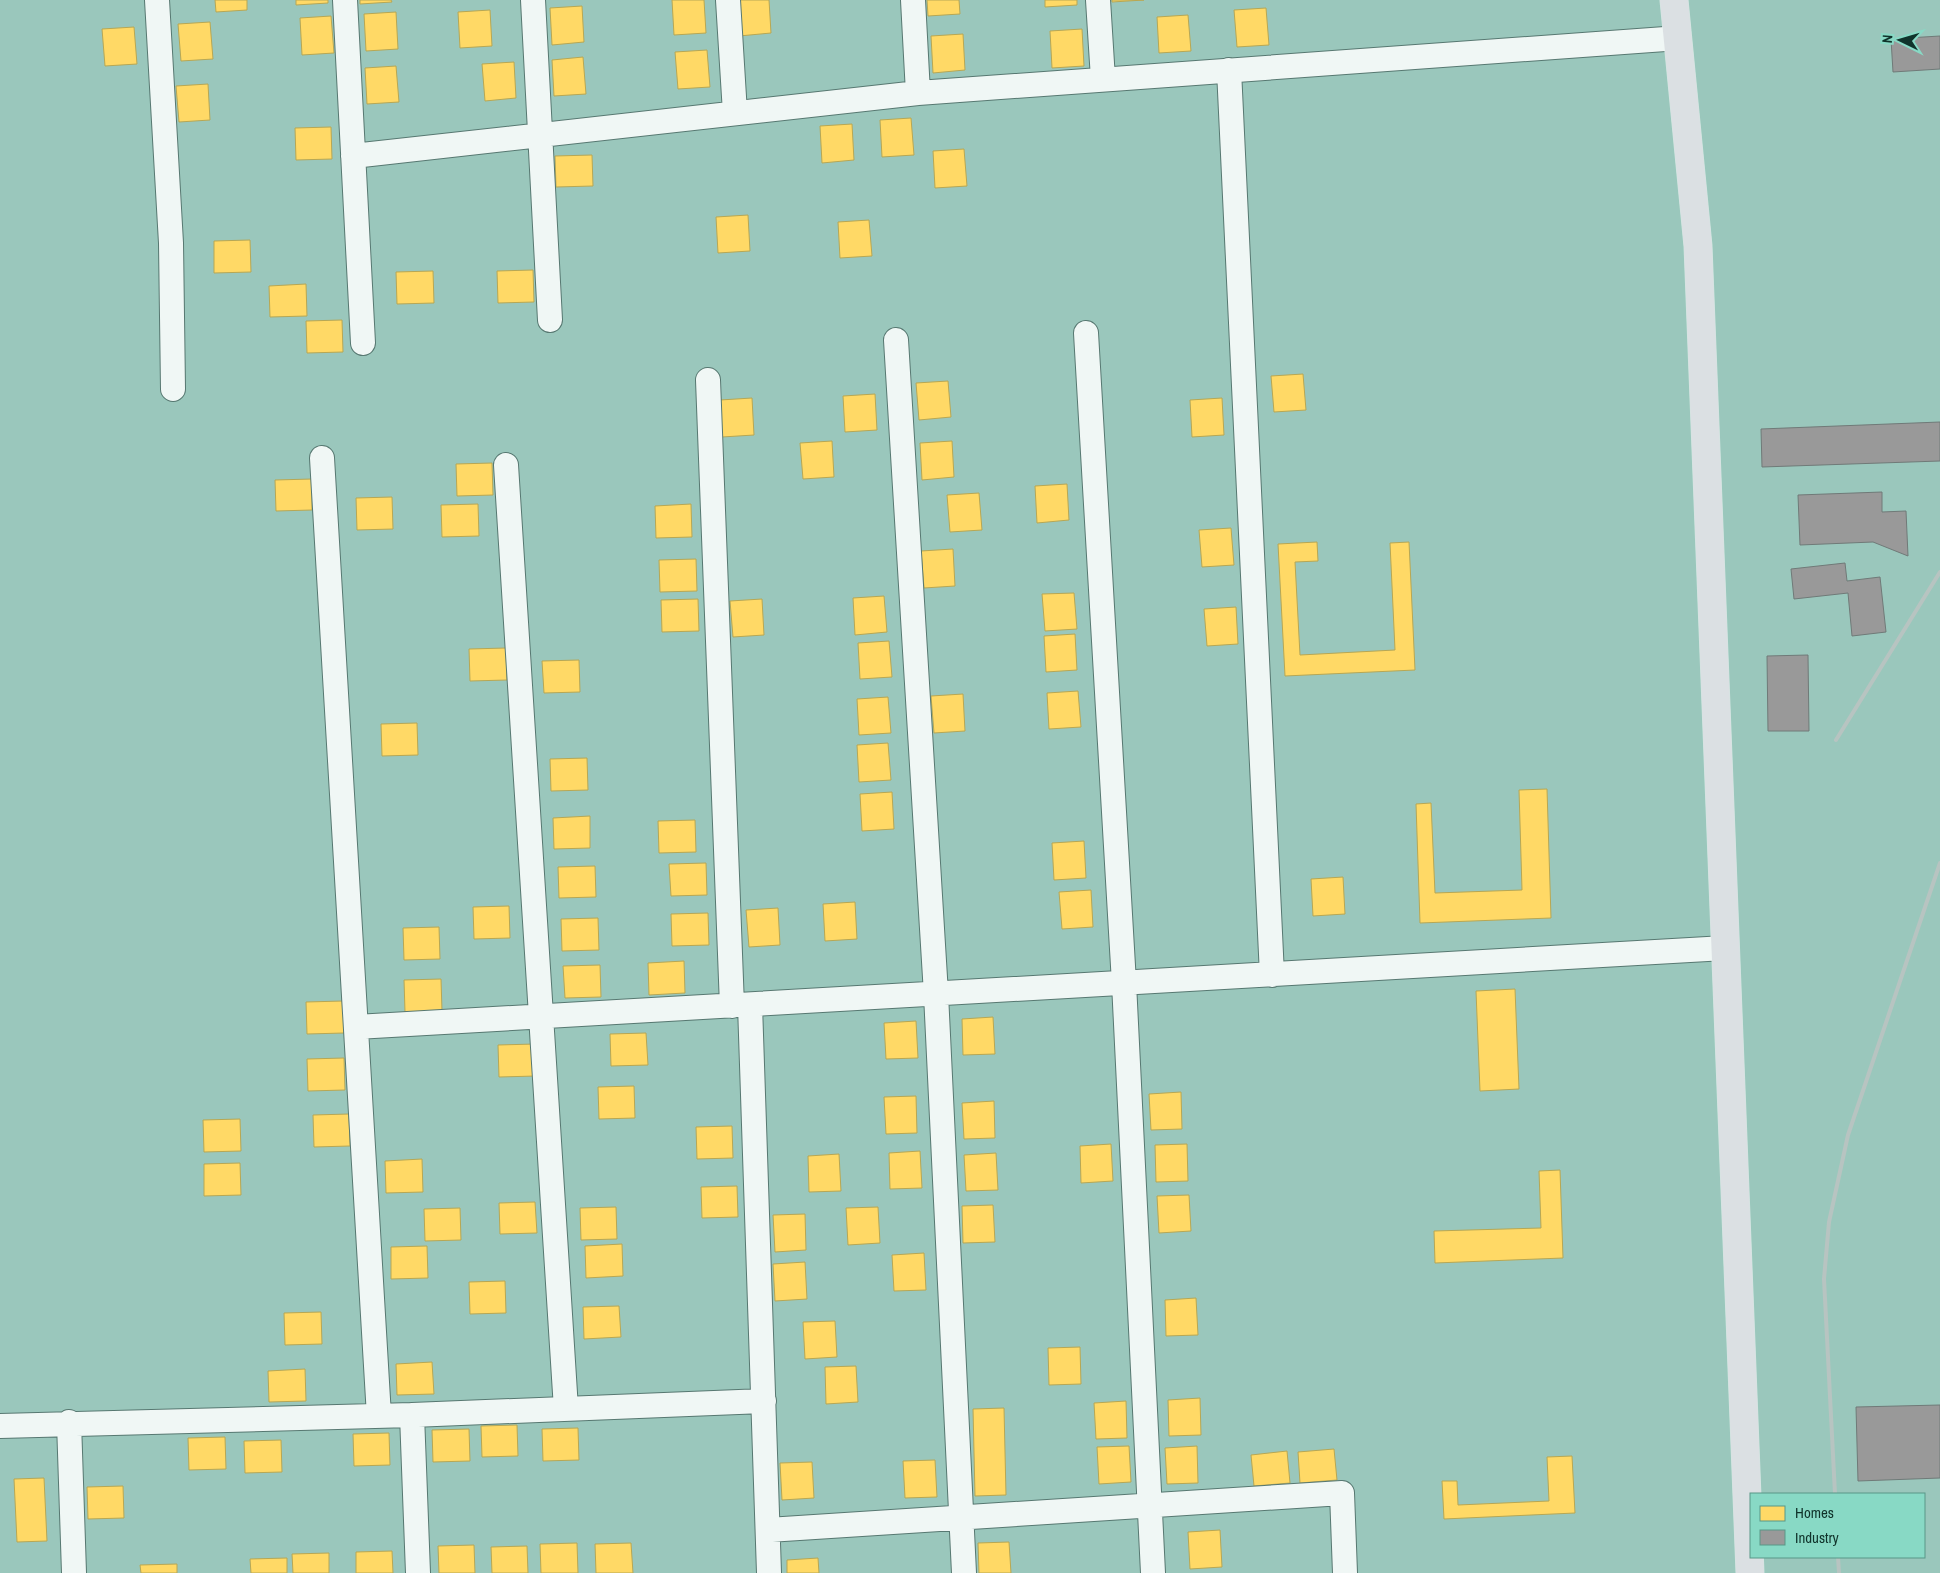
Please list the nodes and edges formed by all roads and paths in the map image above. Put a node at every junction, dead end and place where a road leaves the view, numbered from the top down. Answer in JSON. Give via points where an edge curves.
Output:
{"nodes":[{"id":1,"x":157,"y":0,"type":"edge"},
{"id":2,"x":345,"y":0,"type":"edge"},
{"id":3,"x":533,"y":0,"type":"edge"},
{"id":4,"x":728,"y":0,"type":"edge"},
{"id":5,"x":913,"y":0,"type":"edge"},
{"id":6,"x":1098,"y":0,"type":"edge"},
{"id":7,"x":1674,"y":0,"type":"edge"},
{"id":8,"x":1679,"y":38,"type":"junction"},
{"id":9,"x":1229,"y":70,"type":"junction"},
{"id":10,"x":1103,"y":79,"type":"junction"},
{"id":11,"x":918,"y":92,"type":"junction"},
{"id":12,"x":735,"y":113,"type":"junction"},
{"id":13,"x":540,"y":135,"type":"junction"},
{"id":14,"x":354,"y":156,"type":"junction"},
{"id":15,"x":550,"y":320,"type":"dead end"},
{"id":16,"x":1086,"y":333,"type":"dead end"},
{"id":17,"x":896,"y":340,"type":"dead end"},
{"id":18,"x":363,"y":343,"type":"dead end"},
{"id":19,"x":708,"y":380,"type":"dead end"},
{"id":20,"x":173,"y":389,"type":"dead end"},
{"id":21,"x":322,"y":458,"type":"dead end"},
{"id":22,"x":506,"y":465,"type":"dead end"},
{"id":23,"x":1725,"y":948,"type":"junction"},
{"id":24,"x":1272,"y":975,"type":"junction"},
{"id":25,"x":1124,"y":983,"type":"junction"},
{"id":26,"x":936,"y":994,"type":"junction"},
{"id":27,"x":741,"y":1006,"type":"junction"},
{"id":28,"x":541,"y":1017,"type":"junction"},
{"id":29,"x":356,"y":1027,"type":"junction"},
{"id":30,"x":764,"y":1401,"type":"junction"},
{"id":31,"x":566,"y":1409,"type":"junction"},
{"id":32,"x":412,"y":1415,"type":"junction"},
{"id":33,"x":380,"y":1416,"type":"junction"},
{"id":34,"x":69,"y":1422,"type":"junction"},
{"id":35,"x":0,"y":1426,"type":"edge"},
{"id":36,"x":1149,"y":1505,"type":"junction"},
{"id":37,"x":961,"y":1517,"type":"junction"},
{"id":38,"x":768,"y":1530,"type":"junction"},
{"id":39,"x":74,"y":1573,"type":"edge"},
{"id":40,"x":418,"y":1573,"type":"edge"},
{"id":41,"x":769,"y":1573,"type":"edge"},
{"id":42,"x":964,"y":1573,"type":"edge"},
{"id":43,"x":1153,"y":1573,"type":"edge"},
{"id":44,"x":1345,"y":1573,"type":"edge"},
{"id":45,"x":1750,"y":1573,"type":"edge"}],
"edges":[{"from":1,"to":20,"type":"street","via":[[171,243]]},
{"from":2,"to":14,"type":"street"},
{"from":3,"to":13,"type":"street"},
{"from":4,"to":12,"type":"street"},
{"from":5,"to":11,"type":"street"},
{"from":6,"to":10,"type":"street"},
{"from":7,"to":8,"type":"main road"},
{"from":8,"to":9,"type":"street"},
{"from":8,"to":23,"type":"main road","via":[[1698,246]]},
{"from":9,"to":10,"type":"street"},
{"from":9,"to":24,"type":"street"},
{"from":10,"to":11,"type":"street"},
{"from":11,"to":12,"type":"street"},
{"from":12,"to":13,"type":"street"},
{"from":13,"to":14,"type":"street"},
{"from":13,"to":15,"type":"street"},
{"from":14,"to":18,"type":"street"},
{"from":16,"to":25,"type":"street"},
{"from":17,"to":26,"type":"street"},
{"from":19,"to":27,"type":"street"},
{"from":21,"to":29,"type":"street"},
{"from":22,"to":28,"type":"street"},
{"from":23,"to":24,"type":"street"},
{"from":23,"to":45,"type":"main road"},
{"from":24,"to":25,"type":"street"},
{"from":25,"to":26,"type":"street"},
{"from":25,"to":36,"type":"street"},
{"from":26,"to":27,"type":"street"},
{"from":26,"to":37,"type":"street"},
{"from":27,"to":28,"type":"street"},
{"from":27,"to":30,"type":"street"},
{"from":28,"to":29,"type":"street"},
{"from":28,"to":31,"type":"street"},
{"from":29,"to":33,"type":"street"},
{"from":30,"to":31,"type":"street"},
{"from":30,"to":38,"type":"street"},
{"from":31,"to":32,"type":"street"},
{"from":32,"to":33,"type":"street"},
{"from":32,"to":40,"type":"street"},
{"from":33,"to":34,"type":"street"},
{"from":34,"to":35,"type":"street"},
{"from":34,"to":39,"type":"street"},
{"from":36,"to":37,"type":"street"},
{"from":36,"to":43,"type":"street"},
{"from":36,"to":44,"type":"street","via":[[1342,1493]]},
{"from":37,"to":38,"type":"street"},
{"from":37,"to":42,"type":"street"},
{"from":38,"to":41,"type":"street"}]}
